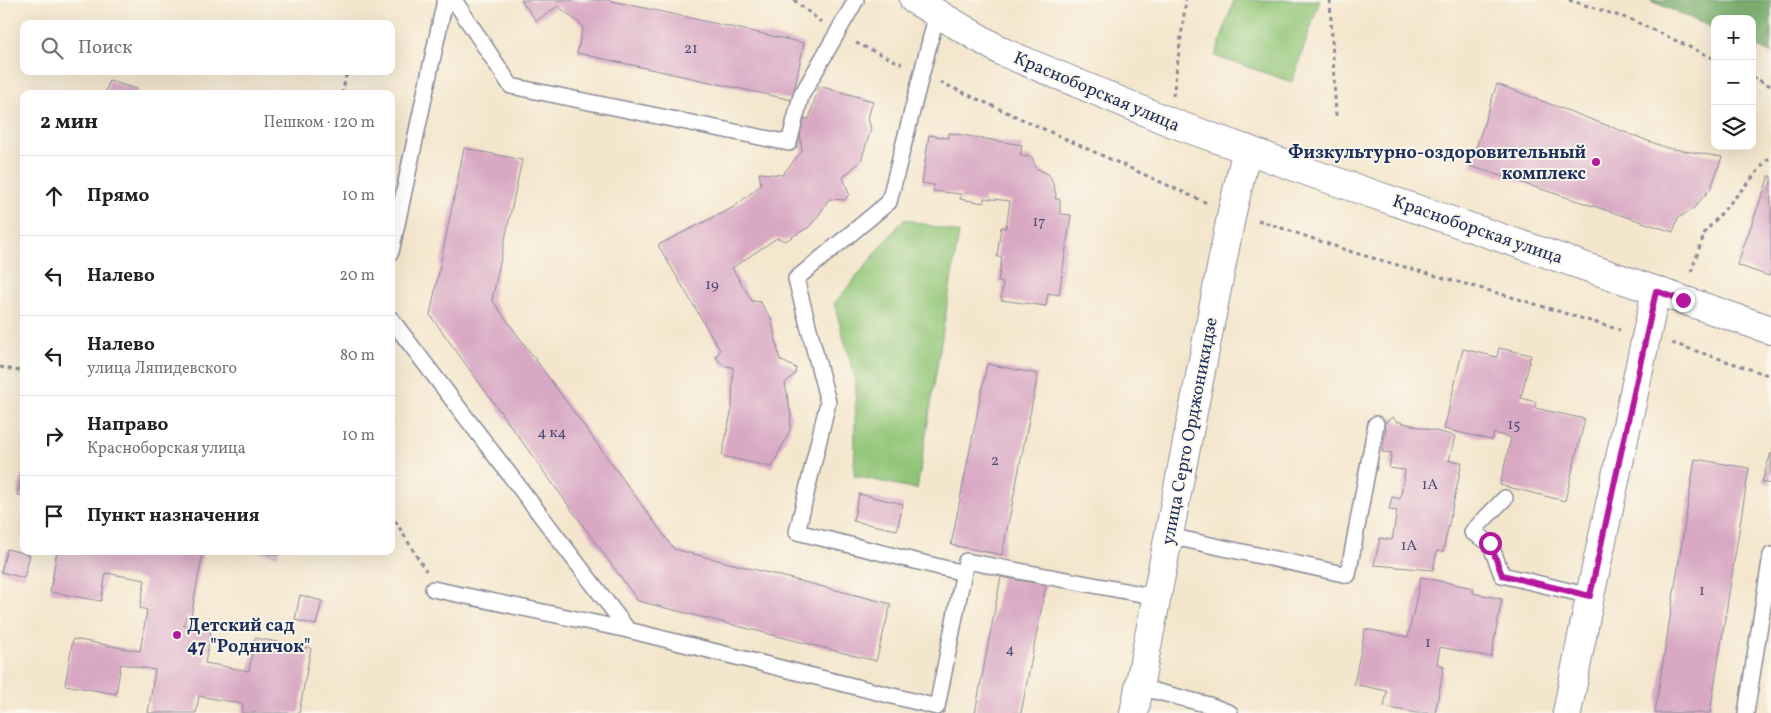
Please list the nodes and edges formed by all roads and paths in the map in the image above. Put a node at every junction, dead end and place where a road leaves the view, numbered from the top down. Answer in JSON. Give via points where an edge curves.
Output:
{"nodes":[{"id":1,"x":446,"y":0,"type":"edge"},
{"id":2,"x":454,"y":0,"type":"edge"},
{"id":3,"x":794,"y":0,"type":"edge"},
{"id":4,"x":856,"y":0,"type":"edge"},
{"id":5,"x":1186,"y":0,"type":"edge"},
{"id":6,"x":1330,"y":0,"type":"edge"},
{"id":7,"x":1569,"y":0,"type":"edge"},
{"id":8,"x":925,"y":7,"type":"edge"},
{"id":9,"x":836,"y":34,"type":"junction"},
{"id":10,"x":1711,"y":57,"type":"edge"},
{"id":11,"x":921,"y":73,"type":"junction"},
{"id":12,"x":346,"y":75,"type":"edge"},
{"id":13,"x":1756,"y":79,"type":"edge"},
{"id":14,"x":1771,"y":86,"type":"edge"},
{"id":15,"x":343,"y":90,"type":"edge"},
{"id":16,"x":1336,"y":116,"type":"dead end"},
{"id":17,"x":1170,"y":122,"type":"junction"},
{"id":18,"x":1247,"y":150,"type":"junction"},
{"id":19,"x":1771,"y":156,"type":"edge"},
{"id":20,"x":1232,"y":212,"type":"junction"},
{"id":21,"x":395,"y":234,"type":"edge"},
{"id":22,"x":1691,"y":272,"type":"dead end"},
{"id":23,"x":1656,"y":291,"type":"junction"},
{"id":24,"x":395,"y":324,"type":"edge"},
{"id":25,"x":1771,"y":330,"type":"edge"},
{"id":26,"x":1646,"y":338,"type":"junction"},
{"id":27,"x":0,"y":367,"type":"edge"},
{"id":28,"x":20,"y":371,"type":"edge"},
{"id":29,"x":1771,"y":376,"type":"edge"},
{"id":30,"x":1376,"y":424,"type":"dead end"},
{"id":31,"x":1505,"y":498,"type":"dead end"},
{"id":32,"x":395,"y":520,"type":"edge"},
{"id":33,"x":1169,"y":536,"type":"junction"},
{"id":34,"x":1771,"y":555,"type":"edge"},
{"id":35,"x":964,"y":573,"type":"junction"},
{"id":36,"x":432,"y":589,"type":"joint"},
{"id":37,"x":1590,"y":596,"type":"junction"},
{"id":38,"x":1157,"y":597,"type":"junction"},
{"id":39,"x":628,"y":630,"type":"junction"},
{"id":40,"x":1136,"y":700,"type":"edge"},
{"id":41,"x":1230,"y":713,"type":"edge"},
{"id":42,"x":1567,"y":713,"type":"edge"},
{"id":43,"x":1746,"y":713,"type":"edge"}],
"edges":[{"from":1,"to":21,"type":"lane"},
{"from":2,"to":9,"type":"lane","via":[[510,86],[789,143],[801,96]]},
{"from":3,"to":9,"type":"path"},
{"from":4,"to":9,"type":"lane"},
{"from":5,"to":17,"type":"path"},
{"from":6,"to":16,"type":"path"},
{"from":7,"to":10,"type":"path","via":[[1632,20]]},
{"from":8,"to":11,"type":"lane"},
{"from":8,"to":17,"type":"street","name":"Красноборская улица","via":[[1003,52]]},
{"from":9,"to":11,"type":"path"},
{"from":11,"to":20,"type":"path","via":[[1203,202]]},
{"from":11,"to":35,"type":"lane","via":[[888,202],[796,278],[828,402],[797,532]]},
{"from":12,"to":15,"type":"path"},
{"from":13,"to":14,"type":"path"},
{"from":17,"to":18,"type":"street","name":"Красноборская улица"},
{"from":18,"to":20,"type":"street","name":"улица Серго Орджоникидзе"},
{"from":18,"to":23,"type":"street","name":"Красноборская улица"},
{"from":19,"to":22,"type":"path","via":[[1705,232]]},
{"from":20,"to":26,"type":"path","via":[[1355,253]]},
{"from":20,"to":33,"type":"street","name":"улица Серго Орджоникидзе"},
{"from":23,"to":25,"type":"street","name":"Красноборская улица"},
{"from":23,"to":26,"type":"street"},
{"from":24,"to":39,"type":"lane"},
{"from":26,"to":29,"type":"path","via":[[1670,342]]},
{"from":26,"to":37,"type":"street"},
{"from":27,"to":28,"type":"path"},
{"from":30,"to":33,"type":"lane","via":[[1348,574]]},
{"from":31,"to":37,"type":"lane","via":[[1472,532],[1490,543],[1502,575]]},
{"from":32,"to":36,"type":"path","via":[[424,565]]},
{"from":33,"to":38,"type":"street","name":"улица Серго Орджоникидзе"},
{"from":34,"to":43,"type":"lane"},
{"from":35,"to":38,"type":"lane","via":[[966,561]]},
{"from":35,"to":39,"type":"lane","via":[[936,706]]},
{"from":36,"to":39,"type":"lane"},
{"from":37,"to":42,"type":"street"},
{"from":38,"to":40,"type":"street","name":"улица Серго Орджоникидзе"},
{"from":40,"to":41,"type":"lane","via":[[1209,705]]}]}
